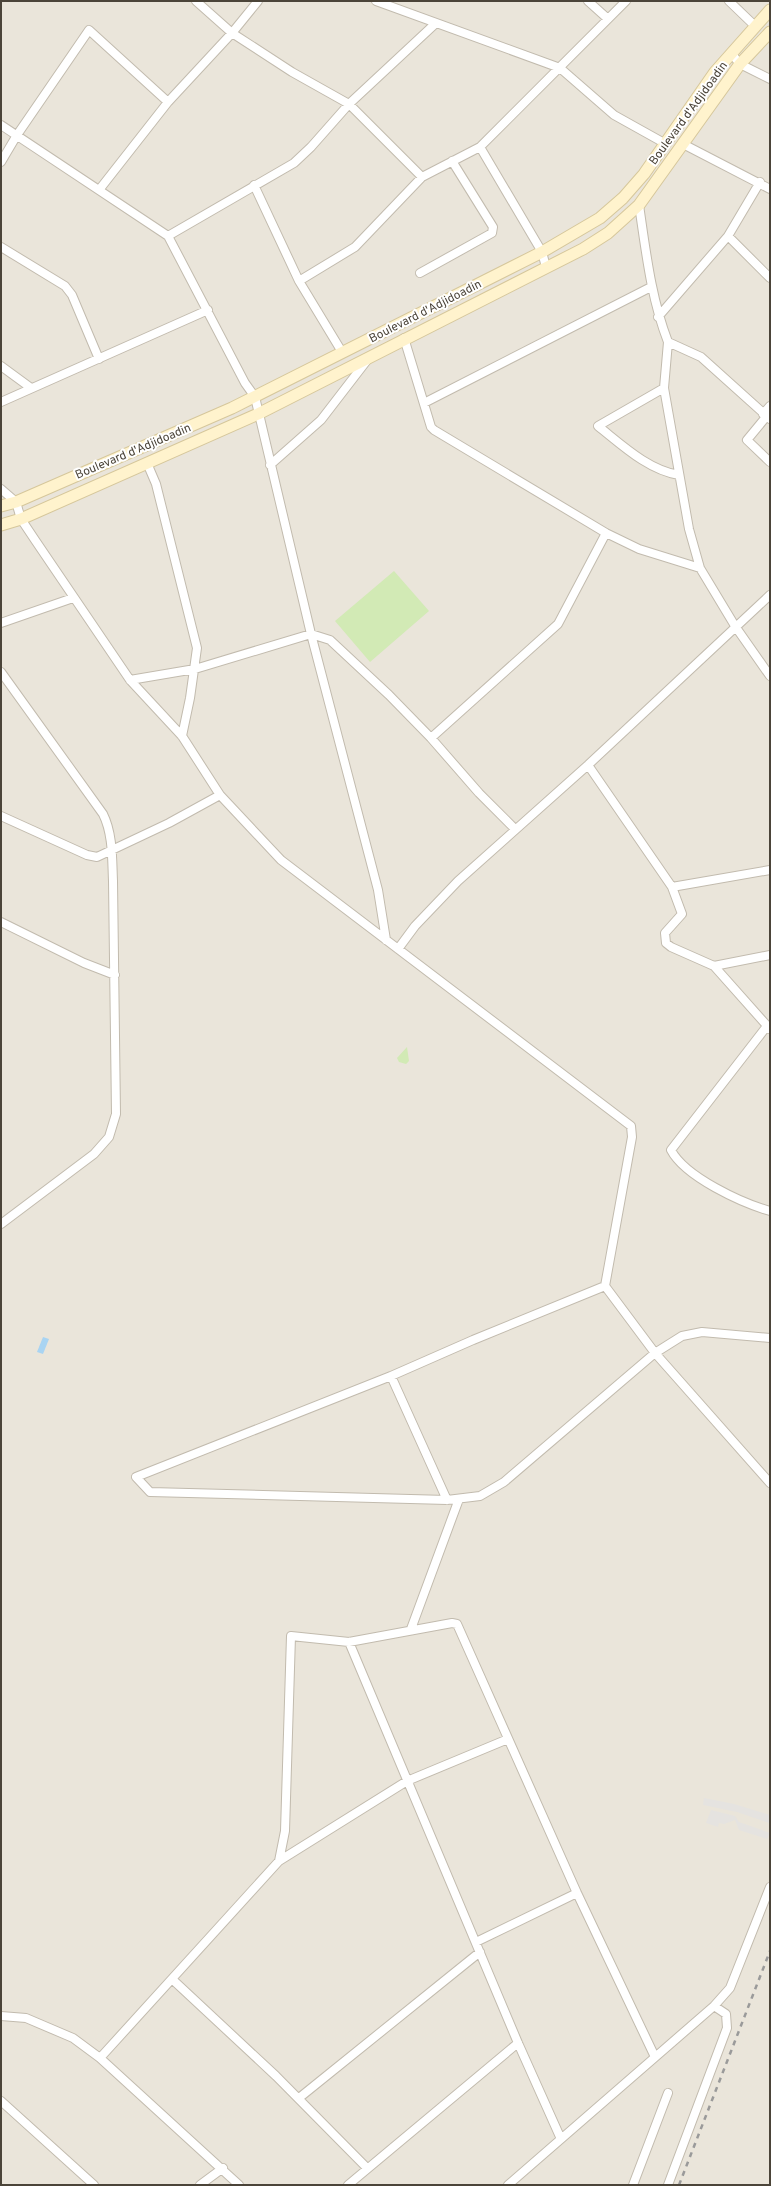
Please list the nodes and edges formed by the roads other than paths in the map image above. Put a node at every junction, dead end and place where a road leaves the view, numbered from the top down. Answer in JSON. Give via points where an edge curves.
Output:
{"nodes":[{"id":1,"x":196,"y":1,"type":"edge"},
{"id":2,"x":258,"y":1,"type":"edge"},
{"id":3,"x":377,"y":1,"type":"edge"},
{"id":4,"x":588,"y":1,"type":"edge"},
{"id":5,"x":626,"y":1,"type":"edge"},
{"id":6,"x":730,"y":1,"type":"edge"},
{"id":7,"x":770,"y":10,"type":"edge"},
{"id":8,"x":608,"y":19,"type":"junction"},
{"id":9,"x":436,"y":23,"type":"junction"},
{"id":10,"x":755,"y":26,"type":"junction"},
{"id":11,"x":770,"y":32,"type":"edge"},
{"id":12,"x":232,"y":33,"type":"junction"},
{"id":13,"x":731,"y":53,"type":"junction"},
{"id":14,"x":740,"y":64,"type":"junction"},
{"id":15,"x":560,"y":68,"type":"junction"},
{"id":16,"x":770,"y":79,"type":"edge"},
{"id":17,"x":168,"y":102,"type":"junction"},
{"id":18,"x":349,"y":104,"type":"junction"},
{"id":19,"x":1,"y":125,"type":"edge"},
{"id":20,"x":16,"y":136,"type":"junction"},
{"id":21,"x":666,"y":144,"type":"junction"},
{"id":22,"x":683,"y":144,"type":"junction"},
{"id":23,"x":480,"y":147,"type":"junction"},
{"id":24,"x":452,"y":161,"type":"junction"},
{"id":25,"x":1,"y":162,"type":"edge"},
{"id":26,"x":422,"y":177,"type":"junction"},
{"id":27,"x":760,"y":182,"type":"junction"},
{"id":28,"x":254,"y":185,"type":"junction"},
{"id":29,"x":770,"y":189,"type":"edge"},
{"id":30,"x":99,"y":190,"type":"junction"},
{"id":31,"x":639,"y":206,"type":"junction"},
{"id":32,"x":168,"y":236,"type":"junction"},
{"id":33,"x":728,"y":236,"type":"junction"},
{"id":34,"x":1,"y":248,"type":"edge"},
{"id":35,"x":542,"y":252,"type":"junction"},
{"id":36,"x":546,"y":268,"type":"junction"},
{"id":37,"x":420,"y":273,"type":"dead end"},
{"id":38,"x":770,"y":278,"type":"edge"},
{"id":39,"x":299,"y":280,"type":"junction"},
{"id":40,"x":480,"y":283,"type":"junction"},
{"id":41,"x":651,"y":287,"type":"junction"},
{"id":42,"x":483,"y":299,"type":"junction"},
{"id":43,"x":208,"y":310,"type":"junction"},
{"id":44,"x":658,"y":317,"type":"junction"},
{"id":45,"x":404,"y":338,"type":"junction"},
{"id":46,"x":668,"y":342,"type":"junction"},
{"id":47,"x":342,"y":352,"type":"junction"},
{"id":48,"x":370,"y":356,"type":"junction"},
{"id":49,"x":99,"y":359,"type":"junction"},
{"id":50,"x":1,"y":366,"type":"edge"},
{"id":51,"x":31,"y":388,"type":"junction"},
{"id":52,"x":664,"y":388,"type":"junction"},
{"id":53,"x":255,"y":397,"type":"junction"},
{"id":54,"x":1,"y":402,"type":"edge"},
{"id":55,"x":424,"y":403,"type":"junction"},
{"id":56,"x":770,"y":406,"type":"edge"},
{"id":57,"x":258,"y":414,"type":"junction"},
{"id":58,"x":766,"y":417,"type":"edge"},
{"id":59,"x":770,"y":462,"type":"edge"},
{"id":60,"x":147,"y":463,"type":"junction"},
{"id":61,"x":270,"y":465,"type":"junction"},
{"id":62,"x":679,"y":475,"type":"junction"},
{"id":63,"x":1,"y":488,"type":"edge"},
{"id":64,"x":16,"y":502,"type":"junction"},
{"id":65,"x":1,"y":506,"type":"edge"},
{"id":66,"x":21,"y":519,"type":"junction"},
{"id":67,"x":1,"y":525,"type":"edge"},
{"id":68,"x":606,"y":533,"type":"junction"},
{"id":69,"x":700,"y":568,"type":"junction"},
{"id":70,"x":769,"y":597,"type":"edge"},
{"id":71,"x":73,"y":598,"type":"junction"},
{"id":72,"x":1,"y":623,"type":"edge"},
{"id":73,"x":735,"y":626,"type":"junction"},
{"id":74,"x":311,"y":634,"type":"junction"},
{"id":75,"x":195,"y":669,"type":"junction"},
{"id":76,"x":1,"y":672,"type":"edge"},
{"id":77,"x":770,"y":676,"type":"edge"},
{"id":78,"x":130,"y":680,"type":"junction"},
{"id":79,"x":182,"y":736,"type":"junction"},
{"id":80,"x":431,"y":738,"type":"junction"},
{"id":81,"x":588,"y":765,"type":"junction"},
{"id":82,"x":220,"y":795,"type":"junction"},
{"id":83,"x":1,"y":816,"type":"edge"},
{"id":84,"x":515,"y":829,"type":"junction"},
{"id":85,"x":112,"y":852,"type":"junction"},
{"id":86,"x":770,"y":870,"type":"edge"},
{"id":87,"x":672,"y":887,"type":"junction"},
{"id":88,"x":1,"y":922,"type":"edge"},
{"id":89,"x":386,"y":940,"type":"junction"},
{"id":90,"x":398,"y":949,"type":"junction"},
{"id":91,"x":770,"y":955,"type":"edge"},
{"id":92,"x":714,"y":966,"type":"junction"},
{"id":93,"x":115,"y":975,"type":"junction"},
{"id":94,"x":768,"y":1027,"type":"edge"},
{"id":95,"x":770,"y":1211,"type":"edge"},
{"id":96,"x":1,"y":1224,"type":"edge"},
{"id":97,"x":605,"y":1286,"type":"junction"},
{"id":98,"x":770,"y":1338,"type":"edge"},
{"id":99,"x":655,"y":1353,"type":"junction"},
{"id":100,"x":391,"y":1376,"type":"junction"},
{"id":101,"x":770,"y":1484,"type":"edge"},
{"id":102,"x":459,"y":1499,"type":"junction"},
{"id":103,"x":447,"y":1500,"type":"junction"},
{"id":104,"x":411,"y":1629,"type":"junction"},
{"id":105,"x":349,"y":1642,"type":"junction"},
{"id":106,"x":508,"y":1739,"type":"junction"},
{"id":107,"x":407,"y":1780,"type":"junction"},
{"id":108,"x":279,"y":1861,"type":"junction"},
{"id":109,"x":770,"y":1887,"type":"edge"},
{"id":110,"x":577,"y":1893,"type":"junction"},
{"id":111,"x":476,"y":1942,"type":"junction"},
{"id":112,"x":480,"y":1952,"type":"junction"},
{"id":113,"x":173,"y":1980,"type":"junction"},
{"id":114,"x":714,"y":2006,"type":"junction"},
{"id":115,"x":4,"y":2017,"type":"edge"},
{"id":116,"x":1,"y":2024,"type":"edge"},
{"id":117,"x":518,"y":2043,"type":"junction"},
{"id":118,"x":655,"y":2057,"type":"junction"},
{"id":119,"x":100,"y":2058,"type":"junction"},
{"id":120,"x":668,"y":2093,"type":"dead end"},
{"id":121,"x":299,"y":2098,"type":"junction"},
{"id":122,"x":1,"y":2101,"type":"edge"},
{"id":123,"x":561,"y":2139,"type":"junction"},
{"id":124,"x":223,"y":2168,"type":"junction"},
{"id":125,"x":367,"y":2168,"type":"junction"},
{"id":126,"x":94,"y":2185,"type":"edge"},
{"id":127,"x":200,"y":2185,"type":"edge"},
{"id":128,"x":239,"y":2185,"type":"edge"},
{"id":129,"x":348,"y":2185,"type":"edge"},
{"id":130,"x":508,"y":2185,"type":"edge"},
{"id":131,"x":634,"y":2185,"type":"edge"},
{"id":132,"x":668,"y":2185,"type":"edge"}],
"edges":[{"from":1,"to":12,"type":"street"},
{"from":2,"to":12,"type":"street"},
{"from":3,"to":9,"type":"street"},
{"from":4,"to":8,"type":"street"},
{"from":5,"to":8,"type":"street"},
{"from":6,"to":10,"type":"street"},
{"from":7,"to":10,"type":"main road","name":"Boulevard d'Adjidoadin"},
{"from":8,"to":15,"type":"street"},
{"from":9,"to":15,"type":"street"},
{"from":9,"to":18,"type":"street"},
{"from":10,"to":13,"type":"main road","name":"Boulevard d'Adjidoadin"},
{"from":11,"to":14,"type":"main road","name":"Boulevard d'Adjidoadin"},
{"from":12,"to":17,"type":"street"},
{"from":12,"to":18,"type":"street","via":[[292,72]]},
{"from":13,"to":14,"type":"street"},
{"from":13,"to":21,"type":"main road","name":"Boulevard d'Adjidoadin"},
{"from":14,"to":16,"type":"street"},
{"from":14,"to":22,"type":"main road","name":"Boulevard d'Adjidoadin"},
{"from":15,"to":21,"type":"street","via":[[614,115]]},
{"from":15,"to":23,"type":"street"},
{"from":17,"to":20,"type":"street","via":[[89,30]]},
{"from":17,"to":30,"type":"street"},
{"from":18,"to":26,"type":"street"},
{"from":18,"to":28,"type":"street","via":[[294,163]]},
{"from":19,"to":20,"type":"street"},
{"from":20,"to":25,"type":"street"},
{"from":20,"to":30,"type":"street"},
{"from":21,"to":35,"type":"main road","name":"Boulevard d'Adjidoadin","via":[[623,198],[600,218]]},
{"from":22,"to":27,"type":"street"},
{"from":22,"to":31,"type":"main road","name":"Boulevard d'Adjidoadin"},
{"from":23,"to":24,"type":"street"},
{"from":23,"to":35,"type":"street"},
{"from":24,"to":26,"type":"street"},
{"from":24,"to":37,"type":"street","via":[[493,227],[492,233]]},
{"from":26,"to":39,"type":"street","via":[[355,246]]},
{"from":27,"to":29,"type":"street"},
{"from":27,"to":33,"type":"street"},
{"from":28,"to":32,"type":"street"},
{"from":28,"to":39,"type":"street"},
{"from":30,"to":32,"type":"street"},
{"from":31,"to":36,"type":"main road","name":"Boulevard d'Adjidoadin","via":[[608,233]]},
{"from":31,"to":41,"type":"street"},
{"from":32,"to":43,"type":"street"},
{"from":33,"to":38,"type":"street"},
{"from":33,"to":44,"type":"street"},
{"from":34,"to":49,"type":"street","via":[[65,286],[72,295]]},
{"from":35,"to":36,"type":"street"},
{"from":35,"to":40,"type":"main road","name":"Boulevard d'Adjidoadin"},
{"from":36,"to":42,"type":"main road","name":"Boulevard d'Adjidoadin"},
{"from":39,"to":47,"type":"street"},
{"from":40,"to":42,"type":"main road"},
{"from":40,"to":47,"type":"main road","name":"Boulevard d'Adjidoadin"},
{"from":41,"to":44,"type":"street"},
{"from":41,"to":55,"type":"street"},
{"from":42,"to":45,"type":"main road","name":"Boulevard d'Adjidoadin"},
{"from":43,"to":49,"type":"street"},
{"from":43,"to":53,"type":"street","via":[[245,383]]},
{"from":44,"to":46,"type":"street"},
{"from":45,"to":48,"type":"main road","name":"Boulevard d'Adjidoadin"},
{"from":45,"to":55,"type":"street"},
{"from":46,"to":52,"type":"street"},
{"from":46,"to":58,"type":"street","via":[[701,358]]},
{"from":47,"to":53,"type":"main road","name":"Boulevard d'Adjidoadin"},
{"from":48,"to":57,"type":"main road","name":"Boulevard d'Adjidoadin"},
{"from":48,"to":61,"type":"street","via":[[321,420]]},
{"from":49,"to":51,"type":"street"},
{"from":50,"to":51,"type":"street"},
{"from":51,"to":54,"type":"street"},
{"from":52,"to":62,"type":"street"},
{"from":52,"to":62,"type":"street","via":[[598,426],[641,459],[669,473]]},
{"from":53,"to":57,"type":"street"},
{"from":53,"to":64,"type":"main road","name":"Boulevard d'Adjidoadin"},
{"from":55,"to":68,"type":"street","via":[[431,427],[438,433]]},
{"from":56,"to":58,"type":"street"},
{"from":57,"to":60,"type":"main road","name":"Boulevard d'Adjidoadin"},
{"from":57,"to":61,"type":"street"},
{"from":58,"to":59,"type":"street","via":[[747,440]]},
{"from":60,"to":66,"type":"main road","name":"Boulevard d'Adjidoadin"},
{"from":60,"to":75,"type":"street","via":[[156,484],[192,628],[196,648]]},
{"from":61,"to":74,"type":"street"},
{"from":62,"to":69,"type":"street","via":[[689,529]]},
{"from":63,"to":64,"type":"street"},
{"from":64,"to":65,"type":"main road","name":"Boulevard d'Adjidoadin"},
{"from":64,"to":66,"type":"street"},
{"from":66,"to":67,"type":"main road","name":"Boulevard d'Adjidoadin"},
{"from":66,"to":71,"type":"street"},
{"from":68,"to":69,"type":"street","via":[[639,549]]},
{"from":68,"to":80,"type":"street","via":[[558,624]]},
{"from":69,"to":73,"type":"street"},
{"from":70,"to":73,"type":"street"},
{"from":71,"to":72,"type":"street"},
{"from":71,"to":78,"type":"street"},
{"from":73,"to":77,"type":"street"},
{"from":73,"to":81,"type":"street"},
{"from":74,"to":75,"type":"street"},
{"from":74,"to":80,"type":"street","via":[[335,643]]},
{"from":74,"to":89,"type":"street","via":[[377,884]]},
{"from":75,"to":78,"type":"street"},
{"from":75,"to":79,"type":"street"},
{"from":76,"to":85,"type":"street","via":[[103,814]]},
{"from":78,"to":79,"type":"street"},
{"from":79,"to":82,"type":"street"},
{"from":80,"to":84,"type":"street"},
{"from":81,"to":84,"type":"street"},
{"from":81,"to":87,"type":"street"},
{"from":82,"to":85,"type":"street"},
{"from":82,"to":89,"type":"street","via":[[281,860]]},
{"from":83,"to":85,"type":"street","via":[[91,857],[97,858]]},
{"from":84,"to":90,"type":"street","via":[[420,920]]},
{"from":85,"to":93,"type":"street"},
{"from":86,"to":87,"type":"street"},
{"from":87,"to":92,"type":"street","via":[[682,914],[665,933],[666,943]]},
{"from":88,"to":93,"type":"street","via":[[84,963]]},
{"from":89,"to":90,"type":"street"},
{"from":90,"to":97,"type":"street","via":[[631,1126],[632,1137]]},
{"from":91,"to":92,"type":"street"},
{"from":92,"to":94,"type":"street"},
{"from":93,"to":96,"type":"street","via":[[116,1114],[108,1137],[94,1154]]},
{"from":94,"to":95,"type":"street","via":[[671,1150],[702,1179],[741,1202]]},
{"from":97,"to":99,"type":"street"},
{"from":97,"to":100,"type":"street"},
{"from":98,"to":99,"type":"street","via":[[702,1332],[682,1336]]},
{"from":99,"to":101,"type":"street"},
{"from":99,"to":102,"type":"street","via":[[504,1482],[480,1496]]},
{"from":100,"to":103,"type":"street"},
{"from":100,"to":103,"type":"street","via":[[136,1477],[150,1492]]},
{"from":102,"to":103,"type":"street"},
{"from":102,"to":104,"type":"street"},
{"from":104,"to":105,"type":"street"},
{"from":104,"to":106,"type":"street","via":[[452,1623],[460,1627]]},
{"from":105,"to":107,"type":"street"},
{"from":105,"to":108,"type":"street","via":[[291,1636],[285,1831]]},
{"from":106,"to":107,"type":"street"},
{"from":106,"to":110,"type":"street"},
{"from":107,"to":108,"type":"street"},
{"from":107,"to":111,"type":"street"},
{"from":108,"to":113,"type":"street"},
{"from":109,"to":114,"type":"street","via":[[730,1988]]},
{"from":110,"to":111,"type":"street"},
{"from":110,"to":118,"type":"street"},
{"from":111,"to":112,"type":"street"},
{"from":112,"to":117,"type":"street"},
{"from":112,"to":121,"type":"street"},
{"from":113,"to":119,"type":"street"},
{"from":113,"to":121,"type":"street"},
{"from":114,"to":118,"type":"street"},
{"from":114,"to":132,"type":"street","via":[[726,2014],[727,2028]]},
{"from":115,"to":116,"type":"street"},
{"from":115,"to":119,"type":"street","via":[[26,2018],[43,2024],[72,2038]]},
{"from":117,"to":123,"type":"street"},
{"from":117,"to":125,"type":"street"},
{"from":118,"to":123,"type":"street"},
{"from":119,"to":124,"type":"street"},
{"from":120,"to":131,"type":"street"},
{"from":121,"to":125,"type":"street"},
{"from":122,"to":126,"type":"street"},
{"from":123,"to":130,"type":"street"},
{"from":124,"to":127,"type":"street"},
{"from":124,"to":128,"type":"street"},
{"from":125,"to":129,"type":"street"}]}
